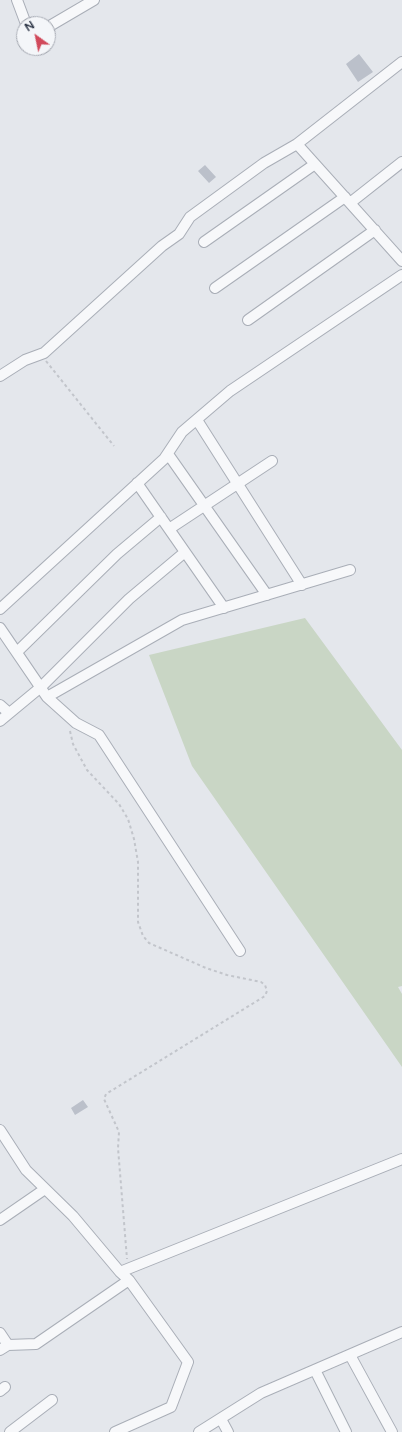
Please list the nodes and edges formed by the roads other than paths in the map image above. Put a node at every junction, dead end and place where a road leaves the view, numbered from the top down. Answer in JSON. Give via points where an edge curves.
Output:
{"nodes":[{"id":1,"x":18,"y":0,"type":"edge"},
{"id":2,"x":94,"y":0,"type":"edge"},
{"id":3,"x":23,"y":16,"type":"edge"},
{"id":4,"x":56,"y":22,"type":"edge"},
{"id":5,"x":402,"y":62,"type":"edge"},
{"id":6,"x":297,"y":144,"type":"junction"},
{"id":7,"x":402,"y":162,"type":"edge"},
{"id":8,"x":315,"y":164,"type":"junction"},
{"id":9,"x":347,"y":200,"type":"junction"},
{"id":10,"x":375,"y":230,"type":"junction"},
{"id":11,"x":204,"y":242,"type":"dead end"},
{"id":12,"x":402,"y":261,"type":"edge"},
{"id":13,"x":402,"y":275,"type":"edge"},
{"id":14,"x":215,"y":288,"type":"dead end"},
{"id":15,"x":248,"y":320,"type":"dead end"},
{"id":16,"x":0,"y":376,"type":"edge"},
{"id":17,"x":197,"y":420,"type":"junction"},
{"id":18,"x":168,"y":454,"type":"junction"},
{"id":19,"x":272,"y":461,"type":"dead end"},
{"id":20,"x":137,"y":483,"type":"junction"},
{"id":21,"x":237,"y":484,"type":"junction"},
{"id":22,"x":204,"y":506,"type":"junction"},
{"id":23,"x":161,"y":517,"type":"junction"},
{"id":24,"x":169,"y":529,"type":"junction"},
{"id":25,"x":185,"y":552,"type":"junction"},
{"id":26,"x":350,"y":570,"type":"dead end"},
{"id":27,"x":302,"y":585,"type":"junction"},
{"id":28,"x":267,"y":595,"type":"junction"},
{"id":29,"x":0,"y":608,"type":"edge"},
{"id":30,"x":224,"y":608,"type":"junction"},
{"id":31,"x":0,"y":628,"type":"edge"},
{"id":32,"x":16,"y":652,"type":"junction"},
{"id":33,"x":41,"y":688,"type":"junction"},
{"id":34,"x":47,"y":697,"type":"junction"},
{"id":35,"x":0,"y":705,"type":"edge"},
{"id":36,"x":9,"y":713,"type":"junction"},
{"id":37,"x":0,"y":721,"type":"edge"},
{"id":38,"x":240,"y":950,"type":"dead end"},
{"id":39,"x":0,"y":1130,"type":"edge"},
{"id":40,"x":402,"y":1160,"type":"edge"},
{"id":41,"x":45,"y":1189,"type":"junction"},
{"id":42,"x":0,"y":1220,"type":"edge"},
{"id":43,"x":124,"y":1270,"type":"junction"},
{"id":44,"x":129,"y":1280,"type":"junction"},
{"id":45,"x":402,"y":1332,"type":"edge"},
{"id":46,"x":0,"y":1333,"type":"edge"},
{"id":47,"x":4,"y":1348,"type":"edge"},
{"id":48,"x":350,"y":1355,"type":"junction"},
{"id":49,"x":315,"y":1370,"type":"junction"},
{"id":50,"x":52,"y":1400,"type":"dead end"},
{"id":51,"x":221,"y":1418,"type":"junction"},
{"id":52,"x":10,"y":1432,"type":"edge"},
{"id":53,"x":115,"y":1432,"type":"edge"},
{"id":54,"x":199,"y":1432,"type":"edge"},
{"id":55,"x":228,"y":1432,"type":"edge"},
{"id":56,"x":346,"y":1432,"type":"edge"},
{"id":57,"x":392,"y":1432,"type":"edge"}],
"edges":[{"from":1,"to":3,"type":"street"},
{"from":2,"to":4,"type":"street"},
{"from":5,"to":6,"type":"street"},
{"from":6,"to":8,"type":"street"},
{"from":6,"to":16,"type":"street","via":[[264,163],[190,217],[179,234],[162,246],[44,352],[25,360]]},
{"from":7,"to":9,"type":"street"},
{"from":8,"to":9,"type":"street"},
{"from":8,"to":11,"type":"street"},
{"from":9,"to":10,"type":"street"},
{"from":9,"to":14,"type":"street"},
{"from":10,"to":12,"type":"street"},
{"from":10,"to":15,"type":"street"},
{"from":13,"to":17,"type":"street","via":[[230,391]]},
{"from":17,"to":18,"type":"street","via":[[182,432]]},
{"from":17,"to":21,"type":"street"},
{"from":18,"to":20,"type":"street"},
{"from":18,"to":22,"type":"street"},
{"from":19,"to":21,"type":"street"},
{"from":20,"to":23,"type":"street"},
{"from":20,"to":29,"type":"street"},
{"from":21,"to":22,"type":"street"},
{"from":21,"to":27,"type":"street"},
{"from":22,"to":24,"type":"street"},
{"from":22,"to":28,"type":"street"},
{"from":23,"to":24,"type":"street"},
{"from":23,"to":32,"type":"street","via":[[116,554]]},
{"from":24,"to":25,"type":"street"},
{"from":25,"to":30,"type":"street"},
{"from":25,"to":33,"type":"street","via":[[129,599]]},
{"from":26,"to":27,"type":"street"},
{"from":27,"to":28,"type":"street"},
{"from":28,"to":30,"type":"street"},
{"from":30,"to":34,"type":"street","via":[[182,620]]},
{"from":31,"to":32,"type":"street"},
{"from":32,"to":33,"type":"street"},
{"from":33,"to":34,"type":"street"},
{"from":33,"to":36,"type":"street"},
{"from":34,"to":38,"type":"street","via":[[76,723],[99,735]]},
{"from":35,"to":36,"type":"street"},
{"from":36,"to":37,"type":"street"},
{"from":39,"to":41,"type":"street","via":[[26,1170]]},
{"from":40,"to":43,"type":"street"},
{"from":41,"to":42,"type":"street"},
{"from":41,"to":43,"type":"street"},
{"from":43,"to":44,"type":"street"},
{"from":44,"to":47,"type":"street","via":[[36,1344]]},
{"from":44,"to":53,"type":"street","via":[[188,1362],[171,1407]]},
{"from":45,"to":48,"type":"street"},
{"from":46,"to":47,"type":"street"},
{"from":48,"to":49,"type":"street"},
{"from":48,"to":57,"type":"street"},
{"from":49,"to":51,"type":"street","via":[[261,1393]]},
{"from":49,"to":56,"type":"street"},
{"from":50,"to":52,"type":"street"},
{"from":51,"to":54,"type":"street"},
{"from":51,"to":55,"type":"street"}]}
